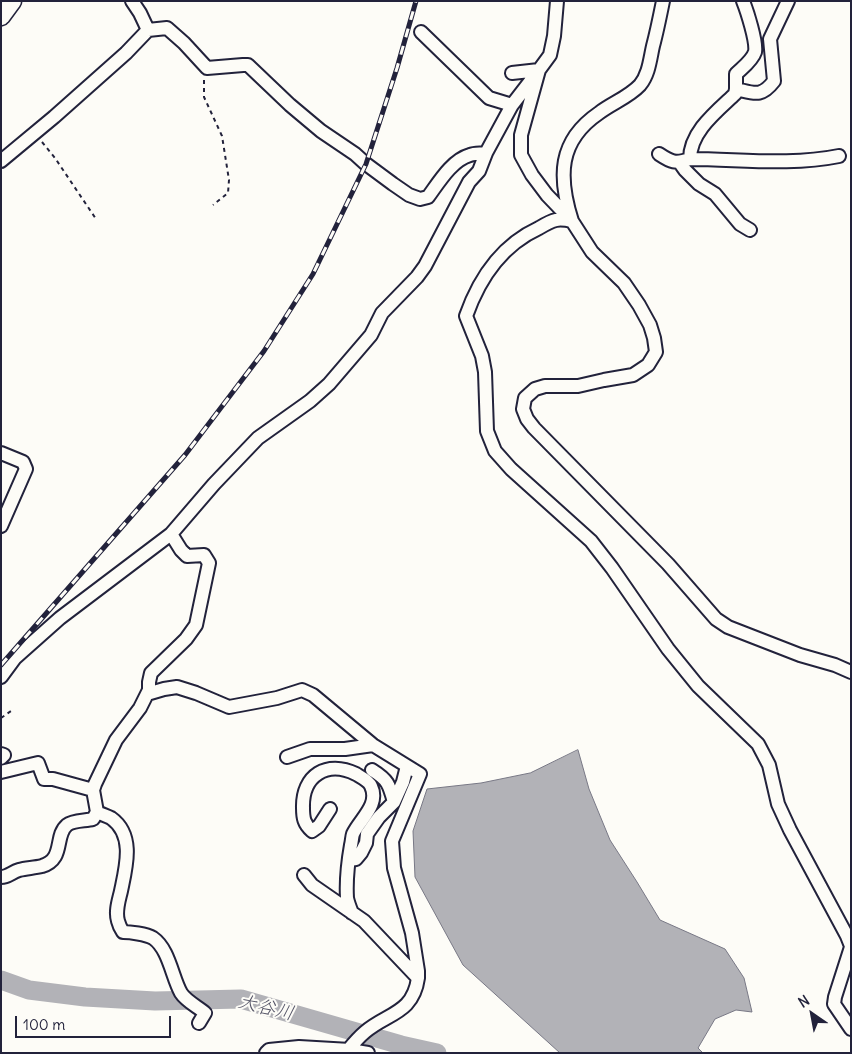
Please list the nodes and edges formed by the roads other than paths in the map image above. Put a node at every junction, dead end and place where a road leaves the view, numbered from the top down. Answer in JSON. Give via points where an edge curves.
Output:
{"nodes":[{"id":1,"x":12,"y":1,"type":"edge"},
{"id":2,"x":132,"y":1,"type":"edge"},
{"id":3,"x":557,"y":1,"type":"edge"},
{"id":4,"x":663,"y":1,"type":"edge"},
{"id":5,"x":742,"y":1,"type":"edge"},
{"id":6,"x":788,"y":1,"type":"edge"},
{"id":7,"x":1,"y":16,"type":"edge"},
{"id":8,"x":148,"y":30,"type":"junction"},
{"id":9,"x":421,"y":32,"type":"dead end"},
{"id":10,"x":539,"y":70,"type":"junction"},
{"id":11,"x":512,"y":73,"type":"dead end"},
{"id":12,"x":736,"y":89,"type":"junction"},
{"id":13,"x":512,"y":105,"type":"junction"},
{"id":14,"x":486,"y":153,"type":"junction"},
{"id":15,"x":658,"y":154,"type":"dead end"},
{"id":16,"x":839,"y":156,"type":"dead end"},
{"id":17,"x":1,"y":161,"type":"edge"},
{"id":18,"x":685,"y":161,"type":"junction"},
{"id":19,"x":572,"y":221,"type":"junction"},
{"id":20,"x":750,"y":230,"type":"dead end"},
{"id":21,"x":1,"y":453,"type":"edge"},
{"id":22,"x":1,"y":526,"type":"edge"},
{"id":23,"x":171,"y":534,"type":"junction"},
{"id":24,"x":851,"y":672,"type":"edge"},
{"id":25,"x":1,"y":677,"type":"edge"},
{"id":26,"x":148,"y":694,"type":"junction"},
{"id":27,"x":372,"y":745,"type":"junction"},
{"id":28,"x":287,"y":758,"type":"dead end"},
{"id":29,"x":407,"y":766,"type":"junction"},
{"id":30,"x":372,"y":770,"type":"dead end"},
{"id":31,"x":1,"y":772,"type":"edge"},
{"id":32,"x":93,"y":790,"type":"junction"},
{"id":33,"x":394,"y":802,"type":"junction"},
{"id":34,"x":330,"y":808,"type":"dead end"},
{"id":35,"x":96,"y":812,"type":"junction"},
{"id":36,"x":349,"y":860,"type":"junction"},
{"id":37,"x":304,"y":876,"type":"dead end"},
{"id":38,"x":1,"y":877,"type":"edge"},
{"id":39,"x":352,"y":913,"type":"junction"},
{"id":40,"x":851,"y":947,"type":"edge"},
{"id":41,"x":418,"y":978,"type":"junction"},
{"id":42,"x":200,"y":1023,"type":"dead end"},
{"id":43,"x":851,"y":1029,"type":"edge"},
{"id":44,"x":348,"y":1050,"type":"junction"},
{"id":45,"x":266,"y":1053,"type":"edge"},
{"id":46,"x":368,"y":1053,"type":"edge"}],
"edges":[{"from":1,"to":7,"type":"highway"},
{"from":2,"to":8,"type":"street"},
{"from":3,"to":10,"type":"street","via":[[550,55]]},
{"from":4,"to":19,"type":"street","via":[[647,74],[632,91],[583,124],[572,139],[565,158],[564,174]]},
{"from":5,"to":12,"type":"street","via":[[748,13],[755,53],[736,74]]},
{"from":6,"to":12,"type":"street","via":[[770,39],[774,81],[763,92]]},
{"from":8,"to":14,"type":"street","via":[[167,28],[207,68],[248,66],[321,132],[409,195],[420,199],[428,197],[456,163],[470,155]]},
{"from":8,"to":17,"type":"street","via":[[126,53]]},
{"from":9,"to":13,"type":"street","via":[[489,98]]},
{"from":10,"to":11,"type":"street"},
{"from":10,"to":13,"type":"street"},
{"from":10,"to":19,"type":"street","via":[[521,135],[521,155],[547,195]]},
{"from":12,"to":18,"type":"street","via":[[735,94],[703,126]]},
{"from":13,"to":14,"type":"street"},
{"from":14,"to":23,"type":"street","via":[[425,266],[382,312],[371,335],[352,358],[329,384],[258,438]]},
{"from":15,"to":18,"type":"street","via":[[670,161]]},
{"from":16,"to":18,"type":"street","via":[[782,161]]},
{"from":18,"to":20,"type":"street","via":[[685,170],[715,194],[740,224]]},
{"from":19,"to":24,"type":"street","via":[[592,252],[624,283],[640,305],[650,325],[656,352],[648,365],[633,375],[578,386],[535,389],[525,398],[523,409],[527,419],[668,564],[716,619],[728,627]]},
{"from":19,"to":40,"type":"street","via":[[555,220],[530,231],[509,246],[473,296],[466,316],[480,349],[485,372],[486,431],[495,451],[511,469],[591,541],[698,686],[758,744],[769,765],[778,804]]},
{"from":21,"to":22,"type":"street","via":[[23,462],[26,468]]},
{"from":23,"to":25,"type":"street","via":[[60,618],[16,658]]},
{"from":23,"to":26,"type":"street","via":[[187,556],[204,555],[209,563],[196,625],[151,673]]},
{"from":26,"to":27,"type":"street","via":[[177,687],[229,707],[302,690],[313,694]]},
{"from":26,"to":32,"type":"street","via":[[116,740]]},
{"from":27,"to":28,"type":"street","via":[[310,749]]},
{"from":27,"to":29,"type":"street"},
{"from":29,"to":33,"type":"street"},
{"from":29,"to":41,"type":"street","via":[[420,774],[392,841],[394,868],[412,933]]},
{"from":30,"to":33,"type":"street","via":[[389,785]]},
{"from":31,"to":32,"type":"street","via":[[38,763],[44,779]]},
{"from":32,"to":35,"type":"street"},
{"from":33,"to":36,"type":"street","via":[[367,834],[361,853],[356,859]]},
{"from":34,"to":36,"type":"street","via":[[320,826],[312,831],[306,826],[302,802],[305,789],[319,773],[328,769],[349,771],[371,785],[373,797],[368,813],[353,834]]},
{"from":35,"to":38,"type":"street","via":[[93,820],[66,826],[52,861]]},
{"from":35,"to":42,"type":"street","via":[[116,823],[127,848],[117,907],[123,932],[153,938],[162,948],[182,995],[205,1013]]},
{"from":36,"to":39,"type":"street","via":[[347,900]]},
{"from":37,"to":39,"type":"street"},
{"from":39,"to":41,"type":"street","via":[[364,921]]},
{"from":40,"to":43,"type":"street","via":[[834,1004]]},
{"from":41,"to":44,"type":"street","via":[[415,993],[406,1005],[365,1032]]},
{"from":44,"to":45,"type":"street","via":[[299,1047]]},
{"from":44,"to":46,"type":"street"}]}
